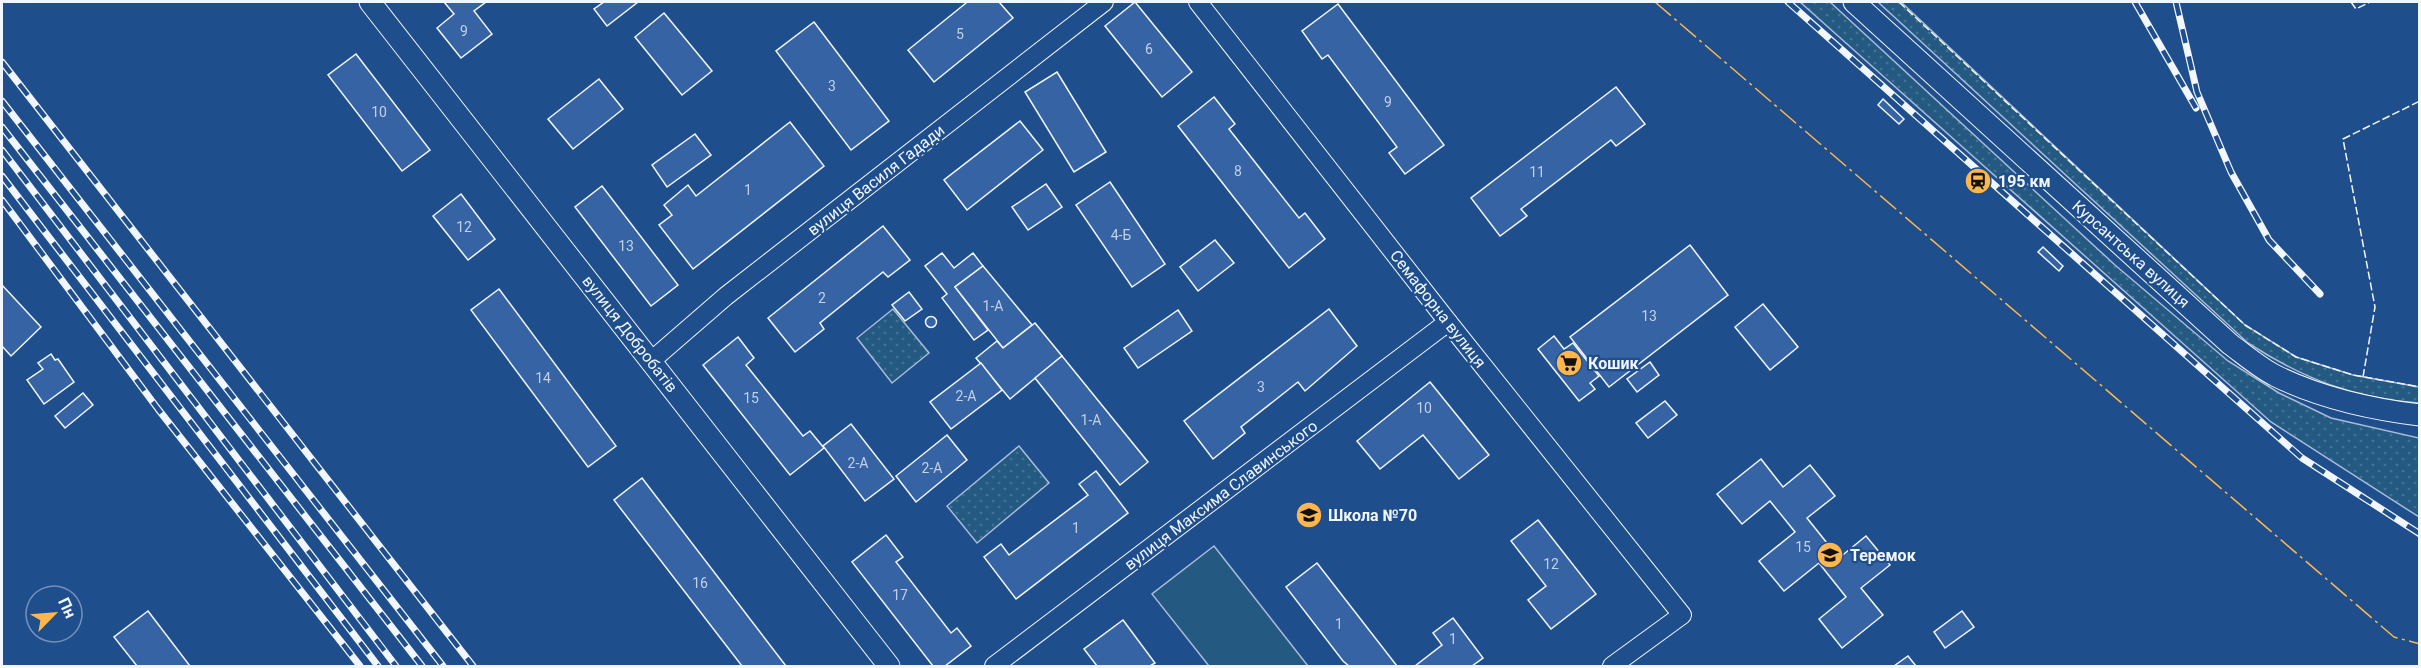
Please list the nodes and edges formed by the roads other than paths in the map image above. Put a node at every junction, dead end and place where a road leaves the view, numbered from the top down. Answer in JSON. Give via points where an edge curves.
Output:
{"nodes":[{"id":1,"x":370,"y":2,"type":"edge"},
{"id":2,"x":1104,"y":2,"type":"edge"},
{"id":3,"x":1198,"y":2,"type":"edge"},
{"id":4,"x":1854,"y":2,"type":"edge"},
{"id":5,"x":1448,"y":322,"type":"junction"},
{"id":6,"x":651,"y":361,"type":"junction"},
{"id":7,"x":2420,"y":415,"type":"edge"},
{"id":8,"x":889,"y":666,"type":"edge"},
{"id":9,"x":994,"y":666,"type":"edge"},
{"id":10,"x":1612,"y":666,"type":"edge"}],
"edges":[{"from":1,"to":6,"type":"street","name":"вулиця Добробатів"},
{"from":2,"to":6,"type":"street","name":"вулиця Василя Гадади","via":[[726,296]]},
{"from":3,"to":5,"type":"street","name":"Семафорна вулиця"},
{"from":4,"to":7,"type":"street","name":"Курсантська вулиця","via":[[2230,344],[2275,375],[2325,397]]},
{"from":5,"to":9,"type":"street","name":"вулиця Максима Славинського"},
{"from":5,"to":10,"type":"street","name":"Семафорна вулиця","via":[[1682,615]]},
{"from":6,"to":8,"type":"street","name":"вулиця Добробатів"}]}
